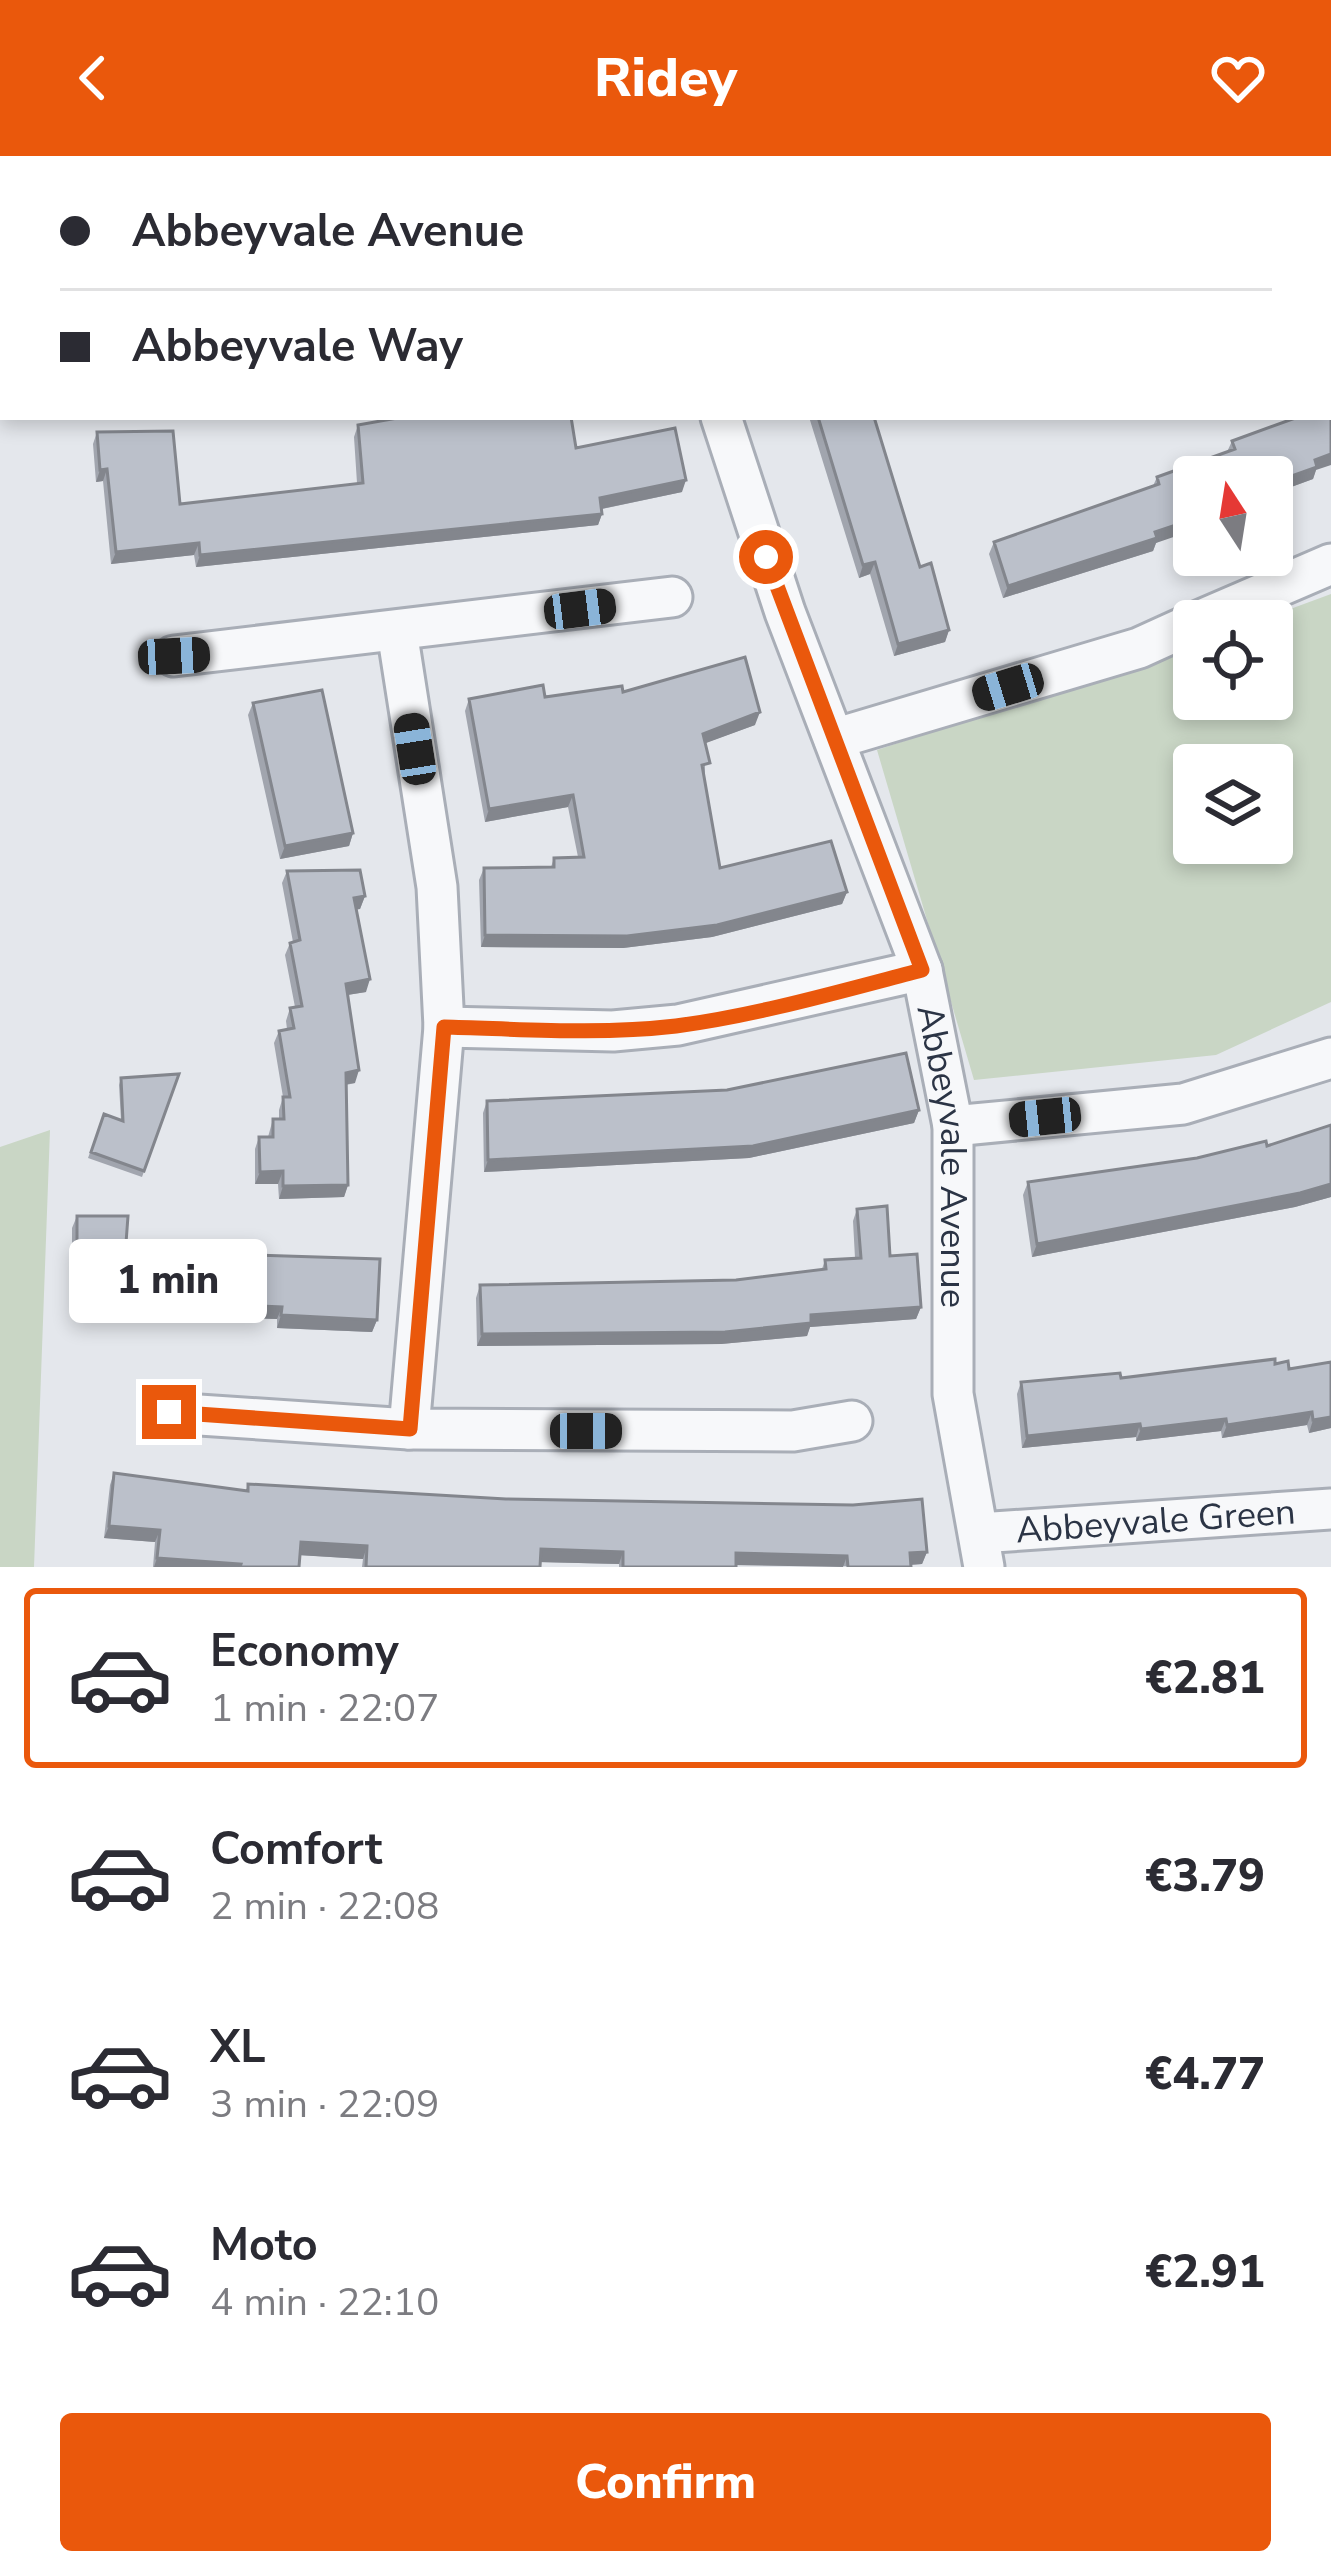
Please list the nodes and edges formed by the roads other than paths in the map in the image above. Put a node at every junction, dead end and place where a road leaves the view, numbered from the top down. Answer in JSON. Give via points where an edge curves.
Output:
{"nodes":[{"id":1,"x":723,"y":420,"type":"edge"},
{"id":2,"x":1331,"y":564,"type":"edge"},
{"id":3,"x":672,"y":598,"type":"dead end"},
{"id":4,"x":1247,"y":600,"type":"edge"},
{"id":5,"x":397,"y":631,"type":"junction"},
{"id":6,"x":1173,"y":632,"type":"edge"},
{"id":7,"x":174,"y":656,"type":"dead end"},
{"id":8,"x":834,"y":739,"type":"junction"},
{"id":9,"x":922,"y":970,"type":"junction"},
{"id":10,"x":444,"y":1027,"type":"junction"},
{"id":11,"x":1331,"y":1058,"type":"edge"},
{"id":12,"x":953,"y":1126,"type":"junction"},
{"id":13,"x":169,"y":1412,"type":"dead end"},
{"id":14,"x":852,"y":1420,"type":"dead end"},
{"id":15,"x":410,"y":1429,"type":"junction"},
{"id":16,"x":1331,"y":1509,"type":"edge"},
{"id":17,"x":982,"y":1550,"type":"edge"}],
"edges":[{"from":1,"to":8,"type":"street","name":"Abbeyvale Avenue"},
{"from":2,"to":4,"type":"street"},
{"from":3,"to":5,"type":"street"},
{"from":5,"to":7,"type":"street"},
{"from":5,"to":10,"type":"street","via":[[437,887]]},
{"from":6,"to":8,"type":"street"},
{"from":8,"to":9,"type":"street","name":"Abbeyvale Avenue"},
{"from":9,"to":10,"type":"street","via":[[678,1025]]},
{"from":9,"to":12,"type":"street","name":"Abbeyvale Avenue"},
{"from":10,"to":15,"type":"street"},
{"from":11,"to":12,"type":"street","via":[[1183,1104]]},
{"from":12,"to":17,"type":"street","name":"Abbeyvale Avenue","via":[[953,1394]]},
{"from":13,"to":15,"type":"street"},
{"from":14,"to":15,"type":"street","via":[[793,1431]]},
{"from":16,"to":17,"type":"street","name":"Abbeyvale Green"}]}
